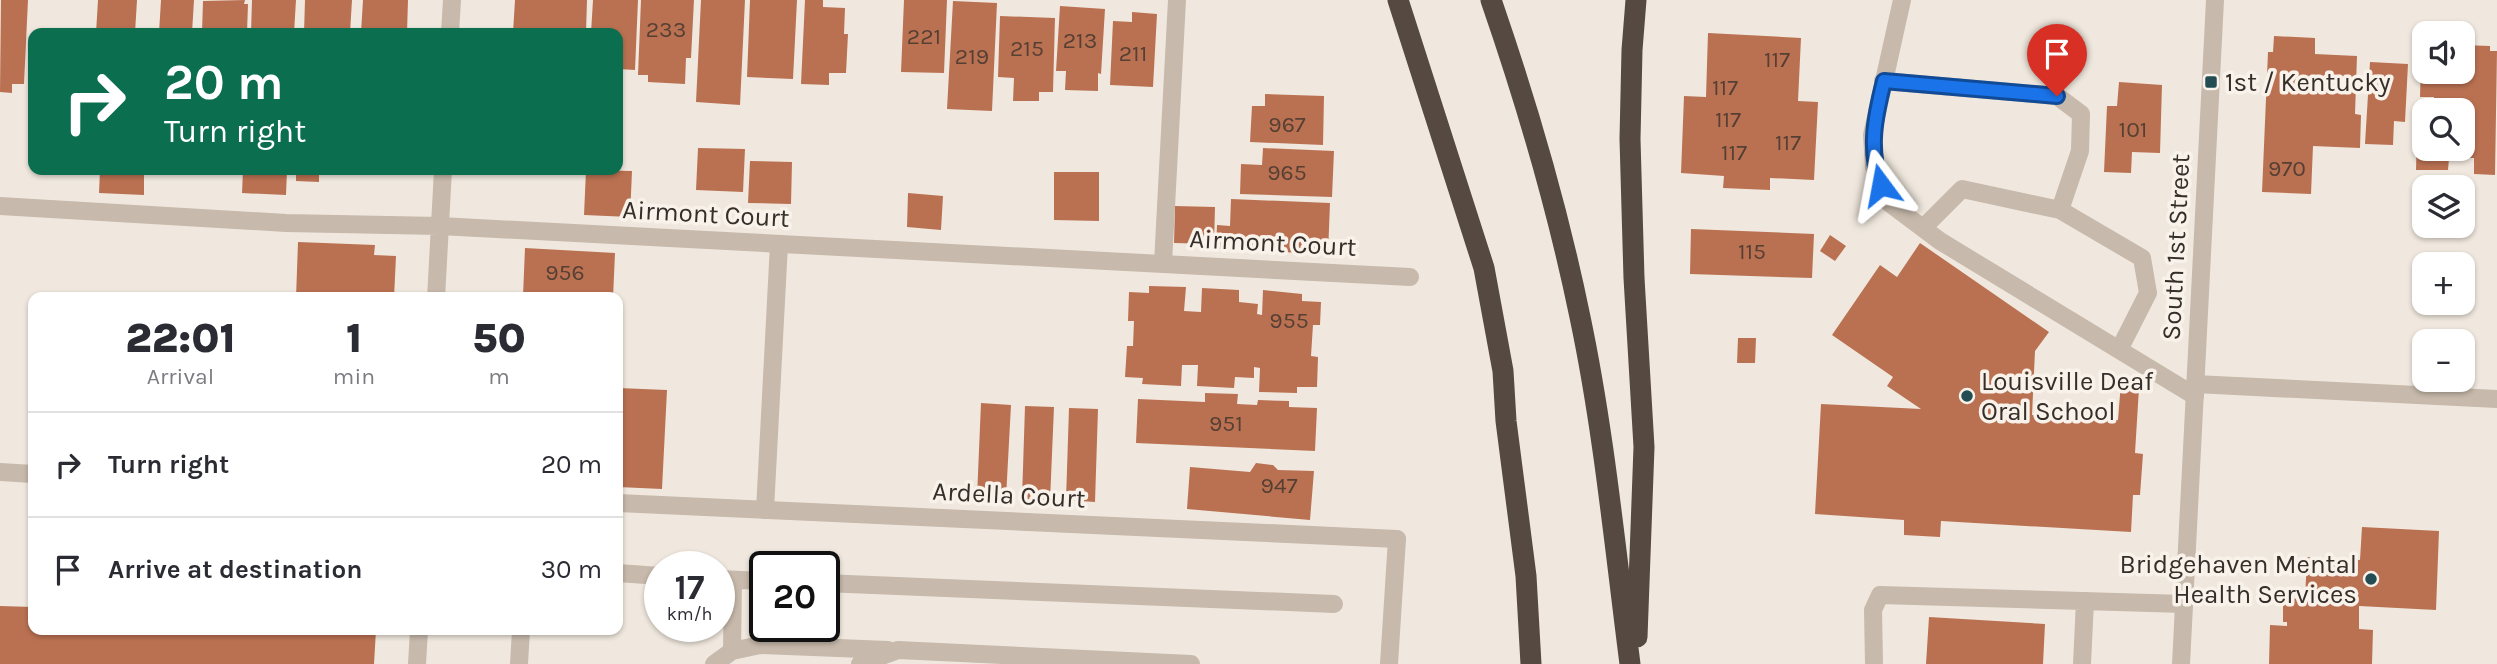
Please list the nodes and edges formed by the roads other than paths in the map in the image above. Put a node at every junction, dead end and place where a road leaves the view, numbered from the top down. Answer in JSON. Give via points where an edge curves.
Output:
{"nodes":[{"id":1,"x":452,"y":0,"type":"edge"},
{"id":2,"x":1177,"y":0,"type":"edge"},
{"id":3,"x":1398,"y":0,"type":"edge"},
{"id":4,"x":1492,"y":0,"type":"edge"},
{"id":5,"x":1636,"y":0,"type":"edge"},
{"id":6,"x":1902,"y":0,"type":"edge"},
{"id":7,"x":2215,"y":0,"type":"edge"},
{"id":8,"x":450,"y":28,"type":"edge"},
{"id":9,"x":1884,"y":81,"type":"junction"},
{"id":10,"x":443,"y":175,"type":"edge"},
{"id":11,"x":0,"y":206,"type":"edge"},
{"id":12,"x":2060,"y":210,"type":"junction"},
{"id":13,"x":440,"y":226,"type":"junction"},
{"id":14,"x":1923,"y":228,"type":"junction"},
{"id":15,"x":779,"y":244,"type":"junction"},
{"id":16,"x":1163,"y":263,"type":"junction"},
{"id":17,"x":1410,"y":277,"type":"dead end"},
{"id":18,"x":436,"y":292,"type":"edge"},
{"id":19,"x":2119,"y":350,"type":"junction"},
{"id":20,"x":2195,"y":390,"type":"junction"},
{"id":21,"x":2497,"y":399,"type":"edge"},
{"id":22,"x":0,"y":472,"type":"edge"},
{"id":23,"x":28,"y":474,"type":"edge"},
{"id":24,"x":623,"y":503,"type":"edge"},
{"id":25,"x":765,"y":510,"type":"junction"},
{"id":26,"x":623,"y":573,"type":"edge"},
{"id":27,"x":644,"y":575,"type":"edge"},
{"id":28,"x":840,"y":584,"type":"edge"},
{"id":29,"x":2085,"y":601,"type":"junction"},
{"id":30,"x":1334,"y":604,"type":"dead end"},
{"id":31,"x":2184,"y":604,"type":"junction"},
{"id":32,"x":419,"y":635,"type":"edge"},
{"id":33,"x":521,"y":635,"type":"edge"},
{"id":34,"x":731,"y":642,"type":"edge"},
{"id":35,"x":898,"y":650,"type":"junction"},
{"id":36,"x":732,"y":651,"type":"junction"},
{"id":37,"x":417,"y":664,"type":"edge"},
{"id":38,"x":519,"y":664,"type":"edge"},
{"id":39,"x":714,"y":664,"type":"edge"},
{"id":40,"x":860,"y":664,"type":"edge"},
{"id":41,"x":1191,"y":664,"type":"edge"},
{"id":42,"x":1389,"y":664,"type":"edge"},
{"id":43,"x":1531,"y":664,"type":"edge"},
{"id":44,"x":1630,"y":664,"type":"edge"},
{"id":45,"x":1636,"y":664,"type":"edge"},
{"id":46,"x":1874,"y":664,"type":"edge"},
{"id":47,"x":2082,"y":664,"type":"edge"},
{"id":48,"x":2181,"y":664,"type":"edge"}],
"edges":[{"from":1,"to":8,"type":"street"},
{"from":2,"to":16,"type":"street"},
{"from":3,"to":43,"type":"highway","via":[[1484,268],[1503,371]]},
{"from":4,"to":44,"type":"highway","via":[[1534,133],[1588,359]]},
{"from":5,"to":45,"type":"highway","via":[[1630,139],[1644,447]]},
{"from":6,"to":9,"type":"street"},
{"from":7,"to":20,"type":"street","name":"South 1st Street"},
{"from":9,"to":12,"type":"street","via":[[2057,96],[2081,114],[2080,150]]},
{"from":9,"to":14,"type":"street","via":[[1872,135],[1874,167],[1888,202]]},
{"from":10,"to":13,"type":"street"},
{"from":11,"to":13,"type":"street","name":"Airmont Court","via":[[286,223]]},
{"from":12,"to":14,"type":"street","via":[[1962,189]]},
{"from":12,"to":19,"type":"street","via":[[2142,258],[2148,293]]},
{"from":13,"to":15,"type":"street","name":"Airmont Court"},
{"from":13,"to":18,"type":"street"},
{"from":14,"to":19,"type":"street"},
{"from":15,"to":16,"type":"street","name":"Airmont Court"},
{"from":15,"to":25,"type":"street"},
{"from":16,"to":17,"type":"street","name":"Airmont Court"},
{"from":19,"to":20,"type":"street"},
{"from":20,"to":21,"type":"street"},
{"from":20,"to":31,"type":"street","name":"South 1st Street"},
{"from":22,"to":23,"type":"street"},
{"from":24,"to":25,"type":"street","name":"Ardella Court"},
{"from":25,"to":42,"type":"street","name":"Ardella Court","via":[[1397,539]]},
{"from":26,"to":27,"type":"street"},
{"from":28,"to":30,"type":"street"},
{"from":29,"to":31,"type":"street"},
{"from":29,"to":46,"type":"street","via":[[1880,595],[1873,610]]},
{"from":29,"to":47,"type":"street"},
{"from":31,"to":48,"type":"street","name":"South 1st Street"},
{"from":32,"to":37,"type":"street"},
{"from":33,"to":38,"type":"street"},
{"from":34,"to":36,"type":"street"},
{"from":35,"to":36,"type":"street","via":[[760,645]]},
{"from":35,"to":40,"type":"street"},
{"from":35,"to":41,"type":"street"},
{"from":36,"to":39,"type":"street"}]}
